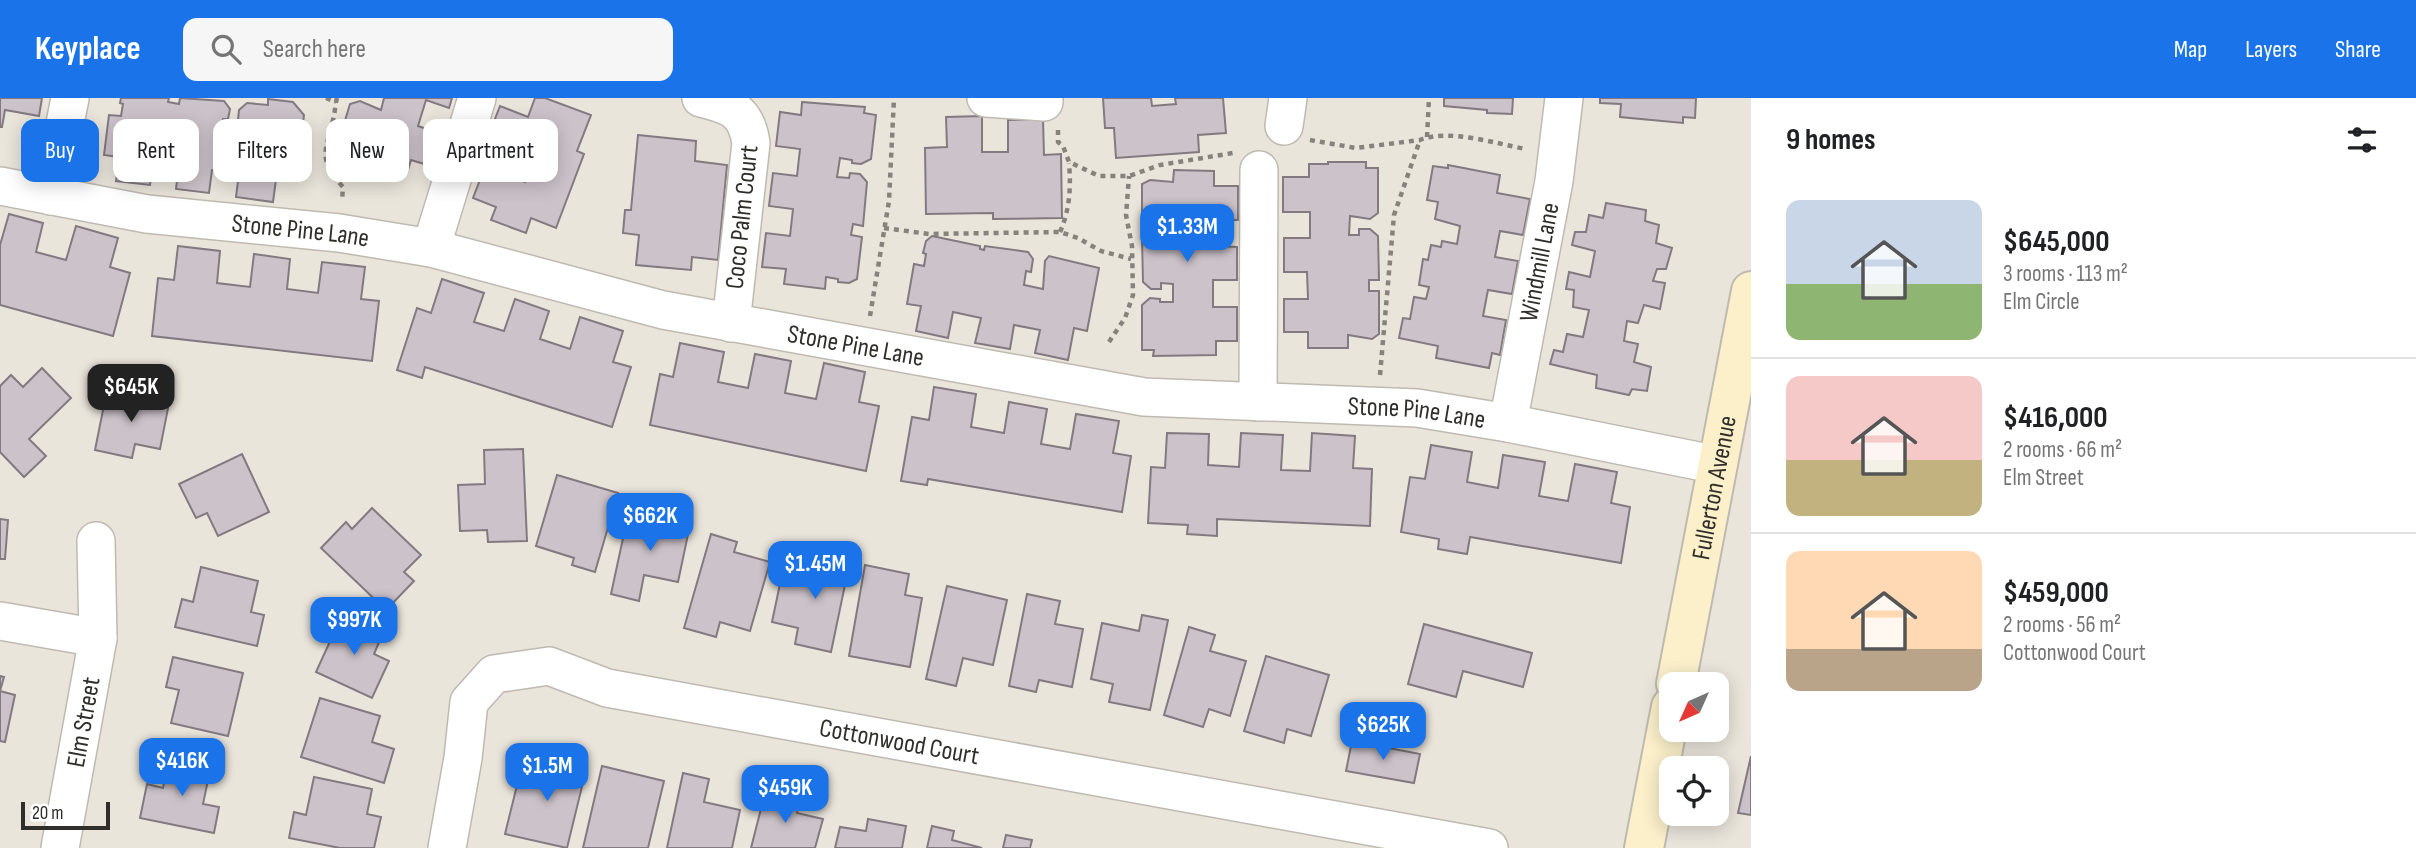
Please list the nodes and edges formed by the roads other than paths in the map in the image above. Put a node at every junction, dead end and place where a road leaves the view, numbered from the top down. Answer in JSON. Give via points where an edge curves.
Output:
{"nodes":[{"id":1,"x":70,"y":98,"type":"edge"},
{"id":2,"x":477,"y":98,"type":"edge"},
{"id":3,"x":701,"y":98,"type":"edge"},
{"id":4,"x":986,"y":98,"type":"edge"},
{"id":5,"x":1044,"y":98,"type":"edge"},
{"id":6,"x":1564,"y":98,"type":"edge"},
{"id":7,"x":1259,"y":170,"type":"dead end"},
{"id":8,"x":0,"y":186,"type":"edge"},
{"id":9,"x":51,"y":196,"type":"junction"},
{"id":10,"x":431,"y":248,"type":"junction"},
{"id":11,"x":1751,"y":291,"type":"edge"},
{"id":12,"x":731,"y":323,"type":"junction"},
{"id":13,"x":1258,"y":402,"type":"junction"},
{"id":14,"x":1508,"y":423,"type":"junction"},
{"id":15,"x":1718,"y":465,"type":"junction"},
{"id":16,"x":96,"y":541,"type":"dead end"},
{"id":17,"x":0,"y":621,"type":"edge"},
{"id":18,"x":98,"y":638,"type":"junction"},
{"id":19,"x":1678,"y":672,"type":"edge"},
{"id":20,"x":1664,"y":742,"type":"edge"},
{"id":21,"x":60,"y":848,"type":"edge"},
{"id":22,"x":447,"y":848,"type":"edge"},
{"id":23,"x":1489,"y":848,"type":"edge"},
{"id":24,"x":1644,"y":848,"type":"edge"}],
"edges":[{"from":1,"to":9,"type":"street"},
{"from":2,"to":10,"type":"street"},
{"from":3,"to":12,"type":"street","name":"Coco Palm Court","via":[[736,111],[745,120],[751,143]]},
{"from":4,"to":5,"type":"street","via":[[1044,102]]},
{"from":6,"to":14,"type":"street","name":"Windmill Lane","via":[[1554,181]]},
{"from":7,"to":13,"type":"street"},
{"from":8,"to":9,"type":"street","name":"Stone Pine Lane"},
{"from":9,"to":10,"type":"street","name":"Stone Pine Lane","via":[[147,214],[339,233]]},
{"from":10,"to":12,"type":"street","name":"Stone Pine Lane","via":[[663,310]]},
{"from":11,"to":15,"type":"main road","name":"Fullerton Avenue"},
{"from":12,"to":13,"type":"street","name":"Stone Pine Lane","via":[[1144,397]]},
{"from":13,"to":14,"type":"street","name":"Stone Pine Lane","via":[[1417,408]]},
{"from":14,"to":15,"type":"street","name":"Stone Pine Lane"},
{"from":15,"to":19,"type":"main road","name":"Fullerton Avenue"},
{"from":16,"to":18,"type":"street","name":"Elm Street"},
{"from":17,"to":18,"type":"street"},
{"from":18,"to":21,"type":"street","name":"Elm Street"},
{"from":20,"to":24,"type":"main road"},
{"from":22,"to":23,"type":"street","name":"Cottonwood Court","via":[[470,702],[494,674],[549,666],[607,688]]}]}
